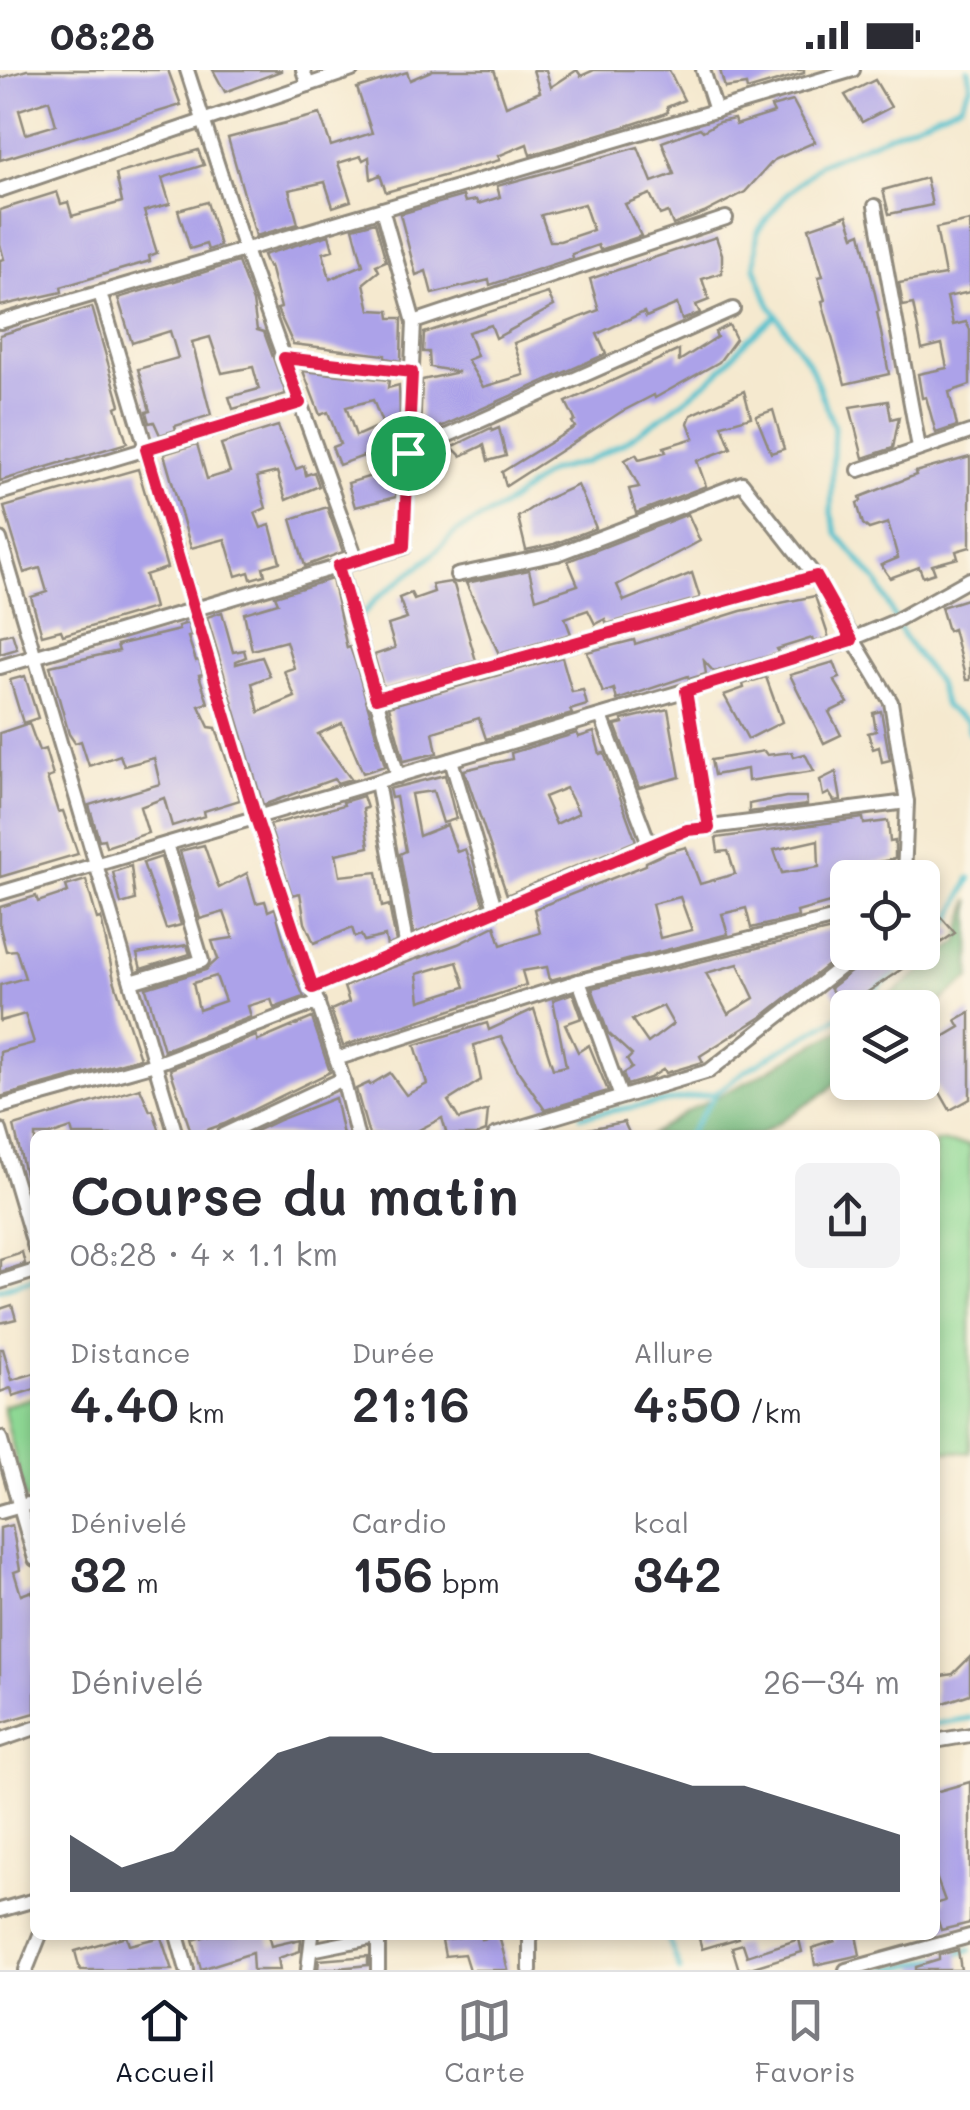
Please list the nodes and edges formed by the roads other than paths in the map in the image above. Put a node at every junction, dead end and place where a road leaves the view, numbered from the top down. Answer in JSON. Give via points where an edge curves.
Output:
{"nodes":[{"id":1,"x":187,"y":70,"type":"edge"},
{"id":2,"x":303,"y":70,"type":"edge"},
{"id":3,"x":352,"y":70,"type":"edge"},
{"id":4,"x":703,"y":70,"type":"edge"},
{"id":5,"x":853,"y":70,"type":"edge"},
{"id":6,"x":308,"y":85,"type":"junction"},
{"id":7,"x":716,"y":111,"type":"junction"},
{"id":8,"x":203,"y":121,"type":"junction"},
{"id":9,"x":0,"y":190,"type":"edge"},
{"id":10,"x":875,"y":206,"type":"dead end"},
{"id":11,"x":382,"y":210,"type":"junction"},
{"id":12,"x":726,"y":218,"type":"dead end"},
{"id":13,"x":245,"y":250,"type":"junction"},
{"id":14,"x":100,"y":292,"type":"junction"},
{"id":15,"x":733,"y":310,"type":"dead end"},
{"id":16,"x":0,"y":322,"type":"edge"},
{"id":17,"x":414,"y":322,"type":"junction"},
{"id":18,"x":284,"y":358,"type":"junction"},
{"id":19,"x":412,"y":372,"type":"junction"},
{"id":20,"x":300,"y":403,"type":"junction"},
{"id":21,"x":970,"y":432,"type":"edge"},
{"id":22,"x":919,"y":448,"type":"junction"},
{"id":23,"x":146,"y":449,"type":"junction"},
{"id":24,"x":408,"y":453,"type":"junction"},
{"id":25,"x":860,"y":470,"type":"dead end"},
{"id":26,"x":0,"y":493,"type":"edge"},
{"id":27,"x":0,"y":539,"type":"edge"},
{"id":28,"x":357,"y":561,"type":"junction"},
{"id":29,"x":338,"y":566,"type":"junction"},
{"id":30,"x":457,"y":575,"type":"dead end"},
{"id":31,"x":816,"y":576,"type":"junction"},
{"id":32,"x":970,"y":579,"type":"edge"},
{"id":33,"x":194,"y":609,"type":"junction"},
{"id":34,"x":852,"y":640,"type":"junction"},
{"id":35,"x":35,"y":657,"type":"junction"},
{"id":36,"x":0,"y":667,"type":"edge"},
{"id":37,"x":686,"y":691,"type":"junction"},
{"id":38,"x":376,"y":698,"type":"junction"},
{"id":39,"x":601,"y":716,"type":"junction"},
{"id":40,"x":451,"y":760,"type":"junction"},
{"id":41,"x":398,"y":776,"type":"junction"},
{"id":42,"x":377,"y":782,"type":"junction"},
{"id":43,"x":908,"y":802,"type":"junction"},
{"id":44,"x":256,"y":818,"type":"junction"},
{"id":45,"x":709,"y":828,"type":"junction"},
{"id":46,"x":167,"y":844,"type":"junction"},
{"id":47,"x":650,"y":846,"type":"junction"},
{"id":48,"x":905,"y":860,"type":"edge"},
{"id":49,"x":96,"y":864,"type":"junction"},
{"id":50,"x":0,"y":893,"type":"edge"},
{"id":51,"x":496,"y":911,"type":"junction"},
{"id":52,"x":830,"y":920,"type":"edge"},
{"id":53,"x":407,"y":948,"type":"junction"},
{"id":54,"x":837,"y":970,"type":"edge"},
{"id":55,"x":131,"y":982,"type":"junction"},
{"id":56,"x":580,"y":982,"type":"junction"},
{"id":57,"x":315,"y":995,"type":"junction"},
{"id":58,"x":336,"y":1059,"type":"junction"},
{"id":59,"x":155,"y":1064,"type":"junction"},
{"id":60,"x":343,"y":1079,"type":"junction"},
{"id":61,"x":622,"y":1098,"type":"junction"},
{"id":62,"x":0,"y":1107,"type":"edge"},
{"id":63,"x":0,"y":1130,"type":"edge"},
{"id":64,"x":175,"y":1130,"type":"edge"},
{"id":65,"x":234,"y":1130,"type":"edge"},
{"id":66,"x":356,"y":1130,"type":"edge"},
{"id":67,"x":512,"y":1130,"type":"edge"},
{"id":68,"x":30,"y":1231,"type":"edge"},
{"id":69,"x":30,"y":1273,"type":"edge"},
{"id":70,"x":0,"y":1282,"type":"edge"},
{"id":71,"x":0,"y":1438,"type":"edge"},
{"id":72,"x":30,"y":1503,"type":"edge"},
{"id":73,"x":20,"y":1506,"type":"junction"},
{"id":74,"x":0,"y":1512,"type":"edge"},
{"id":75,"x":30,"y":1542,"type":"edge"},
{"id":76,"x":30,"y":1730,"type":"edge"},
{"id":77,"x":970,"y":1735,"type":"edge"},
{"id":78,"x":0,"y":1740,"type":"edge"},
{"id":79,"x":940,"y":1740,"type":"edge"},
{"id":80,"x":30,"y":1901,"type":"edge"},
{"id":81,"x":0,"y":1910,"type":"edge"},
{"id":82,"x":970,"y":1936,"type":"edge"},
{"id":83,"x":38,"y":1940,"type":"edge"},
{"id":84,"x":178,"y":1940,"type":"edge"},
{"id":85,"x":382,"y":1940,"type":"edge"},
{"id":86,"x":530,"y":1940,"type":"edge"},
{"id":87,"x":312,"y":1942,"type":"edge"},
{"id":88,"x":26,"y":1970,"type":"edge"},
{"id":89,"x":187,"y":1970,"type":"edge"},
{"id":90,"x":308,"y":1970,"type":"edge"},
{"id":91,"x":378,"y":1970,"type":"edge"},
{"id":92,"x":530,"y":1970,"type":"edge"},
{"id":93,"x":846,"y":1970,"type":"edge"}],
"edges":[{"from":1,"to":8,"type":"street"},
{"from":2,"to":6,"type":"street"},
{"from":3,"to":6,"type":"street"},
{"from":4,"to":7,"type":"street"},
{"from":5,"to":7,"type":"street"},
{"from":6,"to":8,"type":"street"},
{"from":7,"to":11,"type":"street"},
{"from":8,"to":9,"type":"street"},
{"from":8,"to":13,"type":"street"},
{"from":10,"to":22,"type":"street"},
{"from":11,"to":13,"type":"street"},
{"from":11,"to":17,"type":"street"},
{"from":12,"to":17,"type":"street"},
{"from":13,"to":14,"type":"street"},
{"from":13,"to":18,"type":"street"},
{"from":14,"to":16,"type":"street"},
{"from":14,"to":23,"type":"street"},
{"from":15,"to":24,"type":"street"},
{"from":17,"to":19,"type":"street"},
{"from":18,"to":19,"type":"street"},
{"from":18,"to":20,"type":"street"},
{"from":19,"to":24,"type":"street"},
{"from":20,"to":23,"type":"street"},
{"from":20,"to":28,"type":"street"},
{"from":21,"to":22,"type":"street"},
{"from":22,"to":25,"type":"street"},
{"from":23,"to":26,"type":"street"},
{"from":23,"to":33,"type":"street"},
{"from":24,"to":28,"type":"street","via":[[404,546]]},
{"from":27,"to":35,"type":"street"},
{"from":28,"to":29,"type":"street"},
{"from":29,"to":33,"type":"street"},
{"from":29,"to":38,"type":"street"},
{"from":30,"to":31,"type":"street","via":[[557,554],[742,483]]},
{"from":31,"to":34,"type":"street"},
{"from":31,"to":38,"type":"street"},
{"from":32,"to":34,"type":"street"},
{"from":33,"to":35,"type":"street"},
{"from":33,"to":44,"type":"street"},
{"from":34,"to":37,"type":"street"},
{"from":34,"to":43,"type":"street","via":[[891,702]]},
{"from":35,"to":36,"type":"street"},
{"from":35,"to":49,"type":"street"},
{"from":37,"to":39,"type":"street"},
{"from":37,"to":45,"type":"street"},
{"from":38,"to":41,"type":"street"},
{"from":39,"to":40,"type":"street"},
{"from":39,"to":47,"type":"street"},
{"from":40,"to":41,"type":"street"},
{"from":40,"to":51,"type":"street"},
{"from":41,"to":42,"type":"street"},
{"from":42,"to":44,"type":"street"},
{"from":42,"to":53,"type":"street"},
{"from":43,"to":45,"type":"street"},
{"from":43,"to":48,"type":"street"},
{"from":44,"to":46,"type":"street"},
{"from":44,"to":57,"type":"street"},
{"from":45,"to":47,"type":"street"},
{"from":46,"to":49,"type":"street"},
{"from":46,"to":55,"type":"street","via":[[202,961]]},
{"from":47,"to":51,"type":"street"},
{"from":49,"to":50,"type":"street"},
{"from":49,"to":55,"type":"street"},
{"from":51,"to":53,"type":"street"},
{"from":52,"to":56,"type":"street"},
{"from":53,"to":57,"type":"street"},
{"from":54,"to":61,"type":"street","via":[[709,1071]]},
{"from":55,"to":59,"type":"street"},
{"from":56,"to":58,"type":"street"},
{"from":56,"to":61,"type":"street"},
{"from":57,"to":58,"type":"street"},
{"from":57,"to":59,"type":"street"},
{"from":58,"to":60,"type":"street"},
{"from":59,"to":62,"type":"street"},
{"from":59,"to":64,"type":"street"},
{"from":60,"to":65,"type":"street"},
{"from":60,"to":66,"type":"street"},
{"from":61,"to":67,"type":"street"},
{"from":63,"to":68,"type":"street"},
{"from":69,"to":70,"type":"street"},
{"from":71,"to":73,"type":"street"},
{"from":72,"to":73,"type":"street"},
{"from":73,"to":74,"type":"street"},
{"from":73,"to":75,"type":"street"},
{"from":76,"to":78,"type":"street"},
{"from":77,"to":79,"type":"street"},
{"from":80,"to":81,"type":"street"},
{"from":82,"to":93,"type":"street"},
{"from":83,"to":88,"type":"street"},
{"from":84,"to":89,"type":"street"},
{"from":85,"to":91,"type":"street"},
{"from":86,"to":92,"type":"street"},
{"from":87,"to":90,"type":"street"}]}
